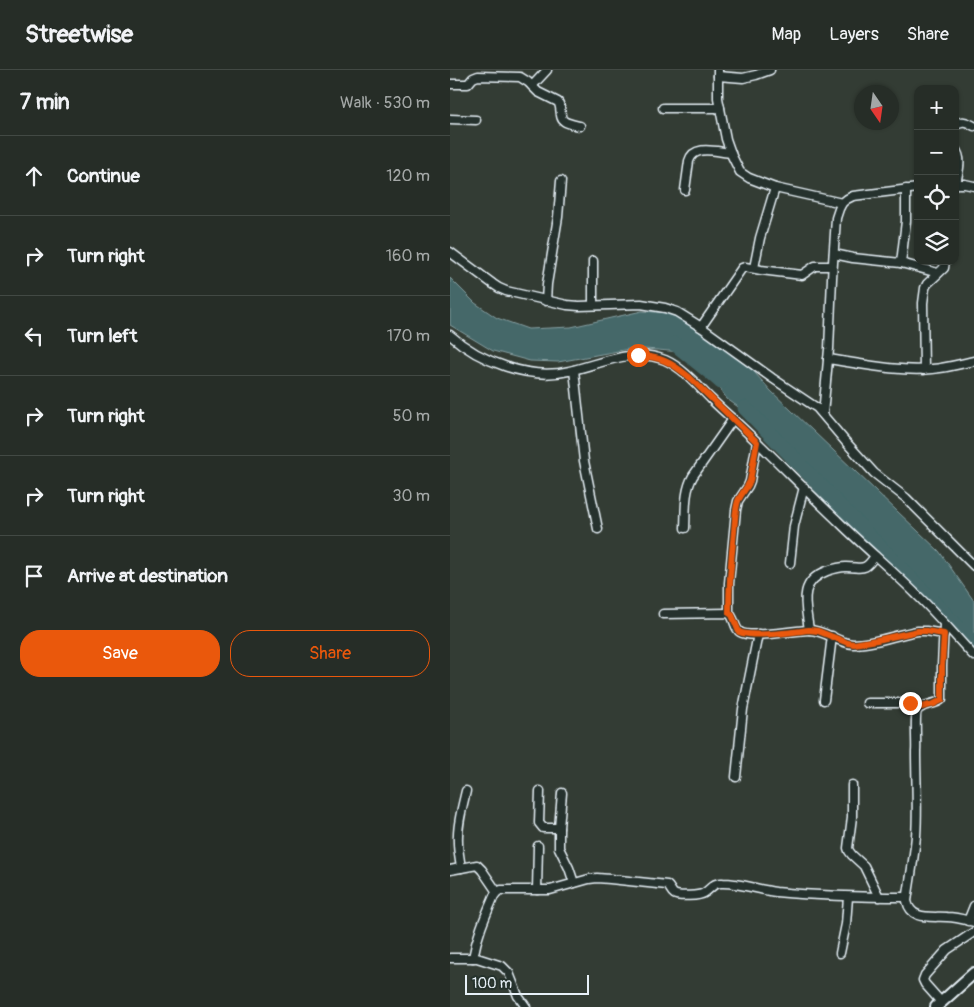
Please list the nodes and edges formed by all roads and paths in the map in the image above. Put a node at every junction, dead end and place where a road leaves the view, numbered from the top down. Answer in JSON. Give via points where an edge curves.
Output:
{"nodes":[{"id":1,"x":471,"y":70,"type":"edge"},
{"id":2,"x":547,"y":70,"type":"edge"},
{"id":3,"x":770,"y":70,"type":"edge"},
{"id":4,"x":718,"y":73,"type":"edge"},
{"id":5,"x":470,"y":82,"type":"junction"},
{"id":6,"x":450,"y":84,"type":"edge"},
{"id":7,"x":532,"y":86,"type":"junction"},
{"id":8,"x":663,"y":108,"type":"dead end"},
{"id":9,"x":720,"y":108,"type":"junction"},
{"id":10,"x":450,"y":119,"type":"edge"},
{"id":11,"x":476,"y":120,"type":"dead end"},
{"id":12,"x":959,"y":122,"type":"edge"},
{"id":13,"x":580,"y":126,"type":"dead end"},
{"id":14,"x":974,"y":126,"type":"edge"},
{"id":15,"x":731,"y":153,"type":"junction"},
{"id":16,"x":561,"y":181,"type":"dead end"},
{"id":17,"x":959,"y":184,"type":"edge"},
{"id":18,"x":974,"y":186,"type":"edge"},
{"id":19,"x":775,"y":188,"type":"junction"},
{"id":20,"x":914,"y":188,"type":"edge"},
{"id":21,"x":906,"y":189,"type":"junction"},
{"id":22,"x":685,"y":190,"type":"dead end"},
{"id":23,"x":842,"y":203,"type":"junction"},
{"id":24,"x":450,"y":252,"type":"edge"},
{"id":25,"x":834,"y":254,"type":"junction"},
{"id":26,"x":593,"y":261,"type":"dead end"},
{"id":27,"x":901,"y":263,"type":"junction"},
{"id":28,"x":944,"y":265,"type":"edge"},
{"id":29,"x":832,"y":266,"type":"junction"},
{"id":30,"x":754,"y":268,"type":"junction"},
{"id":31,"x":938,"y":273,"type":"junction"},
{"id":32,"x":546,"y":301,"type":"junction"},
{"id":33,"x":593,"y":306,"type":"junction"},
{"id":34,"x":701,"y":327,"type":"junction"},
{"id":35,"x":450,"y":335,"type":"edge"},
{"id":36,"x":828,"y":360,"type":"junction"},
{"id":37,"x":974,"y":361,"type":"edge"},
{"id":38,"x":574,"y":370,"type":"junction"},
{"id":39,"x":924,"y":370,"type":"junction"},
{"id":40,"x":823,"y":414,"type":"junction"},
{"id":41,"x":733,"y":419,"type":"junction"},
{"id":42,"x":757,"y":442,"type":"junction"},
{"id":43,"x":804,"y":487,"type":"junction"},
{"id":44,"x":685,"y":528,"type":"dead end"},
{"id":45,"x":598,"y":529,"type":"dead end"},
{"id":46,"x":875,"y":556,"type":"junction"},
{"id":47,"x":790,"y":563,"type":"dead end"},
{"id":48,"x":974,"y":566,"type":"edge"},
{"id":49,"x":729,"y":613,"type":"junction"},
{"id":50,"x":662,"y":614,"type":"dead end"},
{"id":51,"x":944,"y":624,"type":"junction"},
{"id":52,"x":809,"y":630,"type":"junction"},
{"id":53,"x":758,"y":634,"type":"junction"},
{"id":54,"x":944,"y":634,"type":"junction"},
{"id":55,"x":832,"y":636,"type":"junction"},
{"id":56,"x":974,"y":656,"type":"edge"},
{"id":57,"x":824,"y":700,"type":"dead end"},
{"id":58,"x":867,"y":703,"type":"dead end"},
{"id":59,"x":922,"y":707,"type":"junction"},
{"id":60,"x":736,"y":777,"type":"dead end"},
{"id":61,"x":852,"y":785,"type":"dead end"},
{"id":62,"x":466,"y":791,"type":"dead end"},
{"id":63,"x":540,"y":791,"type":"dead end"},
{"id":64,"x":562,"y":793,"type":"dead end"},
{"id":65,"x":559,"y":828,"type":"junction"},
{"id":66,"x":538,"y":846,"type":"dead end"},
{"id":67,"x":461,"y":868,"type":"junction"},
{"id":68,"x":450,"y":870,"type":"edge"},
{"id":69,"x":574,"y":883,"type":"junction"},
{"id":70,"x":537,"y":890,"type":"junction"},
{"id":71,"x":497,"y":892,"type":"junction"},
{"id":72,"x":848,"y":897,"type":"junction"},
{"id":73,"x":879,"y":897,"type":"junction"},
{"id":74,"x":907,"y":897,"type":"junction"},
{"id":75,"x":974,"y":906,"type":"edge"},
{"id":76,"x":971,"y":921,"type":"edge"},
{"id":77,"x":974,"y":932,"type":"edge"},
{"id":78,"x":840,"y":953,"type":"dead end"},
{"id":79,"x":450,"y":958,"type":"edge"},
{"id":80,"x":473,"y":958,"type":"junction"},
{"id":81,"x":974,"y":973,"type":"edge"},
{"id":82,"x":939,"y":1005,"type":"edge"},
{"id":83,"x":526,"y":1007,"type":"edge"}],
"edges":[{"from":1,"to":5,"type":"street"},
{"from":2,"to":7,"type":"street"},
{"from":3,"to":4,"type":"street","via":[[743,78]]},
{"from":4,"to":9,"type":"street"},
{"from":5,"to":6,"type":"street"},
{"from":5,"to":7,"type":"street","via":[[478,76],[511,76],[524,78]]},
{"from":7,"to":13,"type":"street","via":[[560,104],[564,121]]},
{"from":8,"to":9,"type":"street"},
{"from":9,"to":15,"type":"street"},
{"from":10,"to":11,"type":"street"},
{"from":12,"to":14,"type":"street"},
{"from":15,"to":19,"type":"street","via":[[743,175]]},
{"from":15,"to":22,"type":"street","via":[[694,152],[689,161]]},
{"from":16,"to":32,"type":"street"},
{"from":17,"to":18,"type":"street"},
{"from":19,"to":23,"type":"street"},
{"from":19,"to":30,"type":"street"},
{"from":20,"to":21,"type":"street"},
{"from":21,"to":23,"type":"street","via":[[853,196]]},
{"from":21,"to":27,"type":"street"},
{"from":23,"to":25,"type":"street","via":[[836,218]]},
{"from":24,"to":32,"type":"street","via":[[499,288]]},
{"from":25,"to":27,"type":"street"},
{"from":25,"to":29,"type":"street"},
{"from":26,"to":33,"type":"street"},
{"from":27,"to":31,"type":"street"},
{"from":28,"to":31,"type":"street"},
{"from":29,"to":30,"type":"street","via":[[814,266],[802,275]]},
{"from":29,"to":36,"type":"street"},
{"from":30,"to":34,"type":"street","via":[[742,268]]},
{"from":31,"to":39,"type":"street","via":[[924,288]]},
{"from":32,"to":33,"type":"street"},
{"from":33,"to":34,"type":"street","via":[[655,306],[677,312]]},
{"from":34,"to":40,"type":"street"},
{"from":35,"to":38,"type":"street","via":[[482,356],[517,370],[559,373]]},
{"from":36,"to":39,"type":"street"},
{"from":36,"to":40,"type":"street"},
{"from":37,"to":39,"type":"street"},
{"from":38,"to":41,"type":"street","via":[[625,356],[660,358],[688,376]]},
{"from":38,"to":45,"type":"street","via":[[584,461]]},
{"from":40,"to":48,"type":"street","via":[[874,473],[906,498]]},
{"from":41,"to":42,"type":"street"},
{"from":41,"to":44,"type":"street","via":[[688,484]]},
{"from":42,"to":43,"type":"street"},
{"from":42,"to":49,"type":"street","via":[[750,481],[736,510]]},
{"from":43,"to":46,"type":"street"},
{"from":43,"to":47,"type":"street","via":[[794,526]]},
{"from":46,"to":51,"type":"street"},
{"from":46,"to":52,"type":"street","via":[[866,567],[842,567],[820,574],[810,582],[805,595]]},
{"from":49,"to":50,"type":"street"},
{"from":49,"to":53,"type":"street","via":[[739,632]]},
{"from":51,"to":54,"type":"street"},
{"from":51,"to":56,"type":"street"},
{"from":52,"to":53,"type":"street"},
{"from":52,"to":55,"type":"street"},
{"from":53,"to":60,"type":"street","via":[[743,708]]},
{"from":54,"to":55,"type":"street","via":[[918,631],[854,644]]},
{"from":54,"to":59,"type":"street","via":[[942,700]]},
{"from":55,"to":57,"type":"street"},
{"from":58,"to":59,"type":"street","via":[[910,703]]},
{"from":59,"to":74,"type":"street","via":[[916,714],[916,837]]},
{"from":61,"to":73,"type":"street","via":[[848,848],[864,866]]},
{"from":62,"to":67,"type":"street","via":[[458,834]]},
{"from":63,"to":65,"type":"street","via":[[539,823],[543,828]]},
{"from":64,"to":65,"type":"street"},
{"from":65,"to":69,"type":"street","via":[[560,848]]},
{"from":66,"to":70,"type":"street"},
{"from":67,"to":68,"type":"street"},
{"from":67,"to":71,"type":"street","via":[[480,867]]},
{"from":69,"to":70,"type":"street"},
{"from":69,"to":72,"type":"street","via":[[597,878],[653,883],[667,885],[675,895],[685,896],[703,894],[714,884],[724,882],[773,891]]},
{"from":70,"to":71,"type":"street"},
{"from":71,"to":80,"type":"street","via":[[479,932]]},
{"from":72,"to":73,"type":"street"},
{"from":72,"to":78,"type":"street"},
{"from":73,"to":74,"type":"street"},
{"from":74,"to":76,"type":"street","via":[[908,908],[920,916]]},
{"from":75,"to":76,"type":"street"},
{"from":77,"to":82,"type":"street","via":[[948,950],[925,975],[923,980]]},
{"from":79,"to":80,"type":"street"},
{"from":80,"to":83,"type":"street","via":[[506,969]]},
{"from":81,"to":82,"type":"main road"}]}
